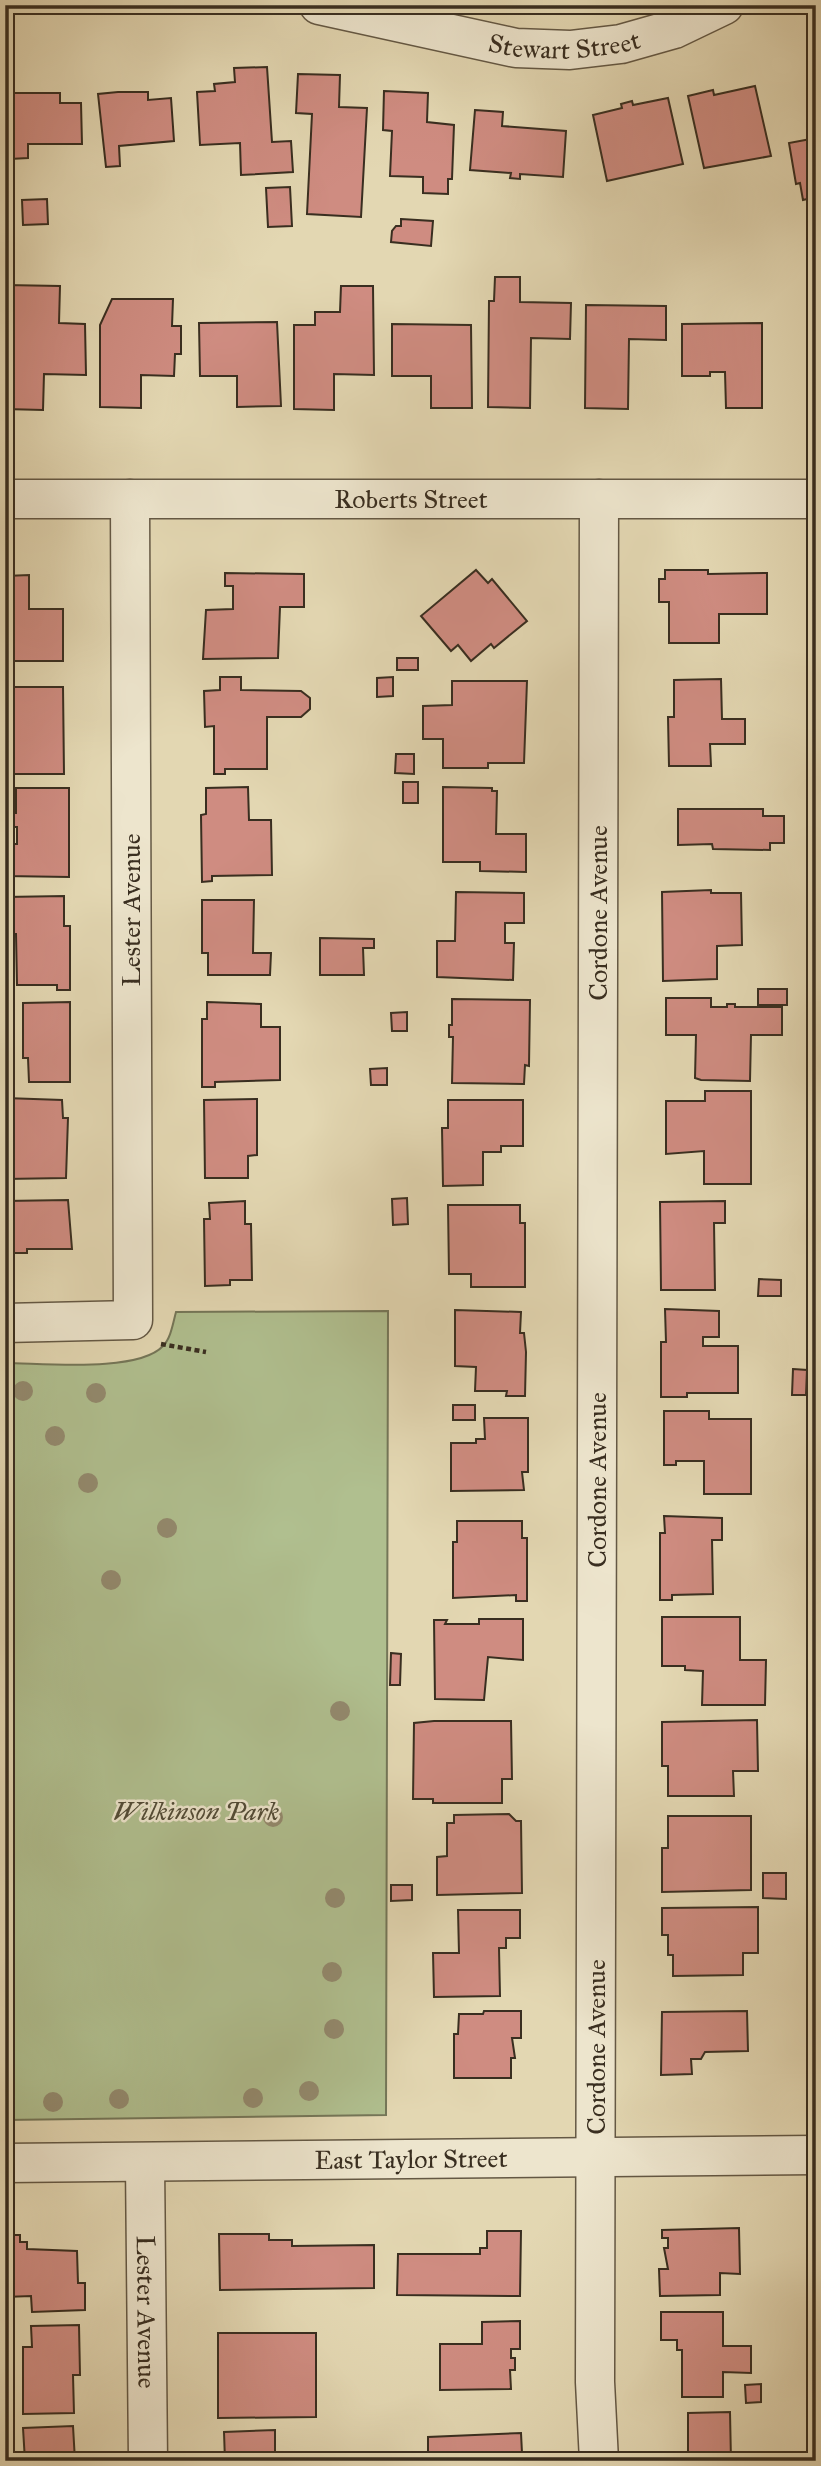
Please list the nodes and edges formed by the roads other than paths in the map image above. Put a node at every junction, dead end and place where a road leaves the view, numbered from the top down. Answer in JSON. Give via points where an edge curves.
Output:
{"nodes":[{"id":1,"x":318,"y":5,"type":"edge"},
{"id":2,"x":724,"y":5,"type":"edge"},
{"id":3,"x":5,"y":499,"type":"edge"},
{"id":4,"x":130,"y":499,"type":"junction"},
{"id":5,"x":599,"y":499,"type":"junction"},
{"id":6,"x":816,"y":499,"type":"edge"},
{"id":7,"x":5,"y":1323,"type":"edge"},
{"id":8,"x":816,"y":2155,"type":"edge"},
{"id":9,"x":596,"y":2157,"type":"junction"},
{"id":10,"x":145,"y":2162,"type":"junction"},
{"id":11,"x":5,"y":2163,"type":"edge"},
{"id":12,"x":148,"y":2461,"type":"edge"},
{"id":13,"x":600,"y":2461,"type":"edge"}],
"edges":[{"from":1,"to":2,"type":"street","name":"Stewart Street","via":[[516,48],[570,50],[621,44],[674,29]]},
{"from":3,"to":4,"type":"street","name":"Roberts Street"},
{"from":4,"to":5,"type":"street","name":"Roberts Street"},
{"from":4,"to":7,"type":"street","name":"Lester Avenue","via":[[145,1332]]},
{"from":5,"to":6,"type":"street","name":"Roberts Street"},
{"from":5,"to":9,"type":"street","name":"Cordone Avenue"},
{"from":8,"to":9,"type":"street","name":"East Taylor Street"},
{"from":9,"to":10,"type":"street","name":"East Taylor Street"},
{"from":9,"to":13,"type":"street","name":"Cordone Avenue"},
{"from":10,"to":11,"type":"street","name":"East Taylor Street"},
{"from":10,"to":12,"type":"street","name":"Lester Avenue"}]}
